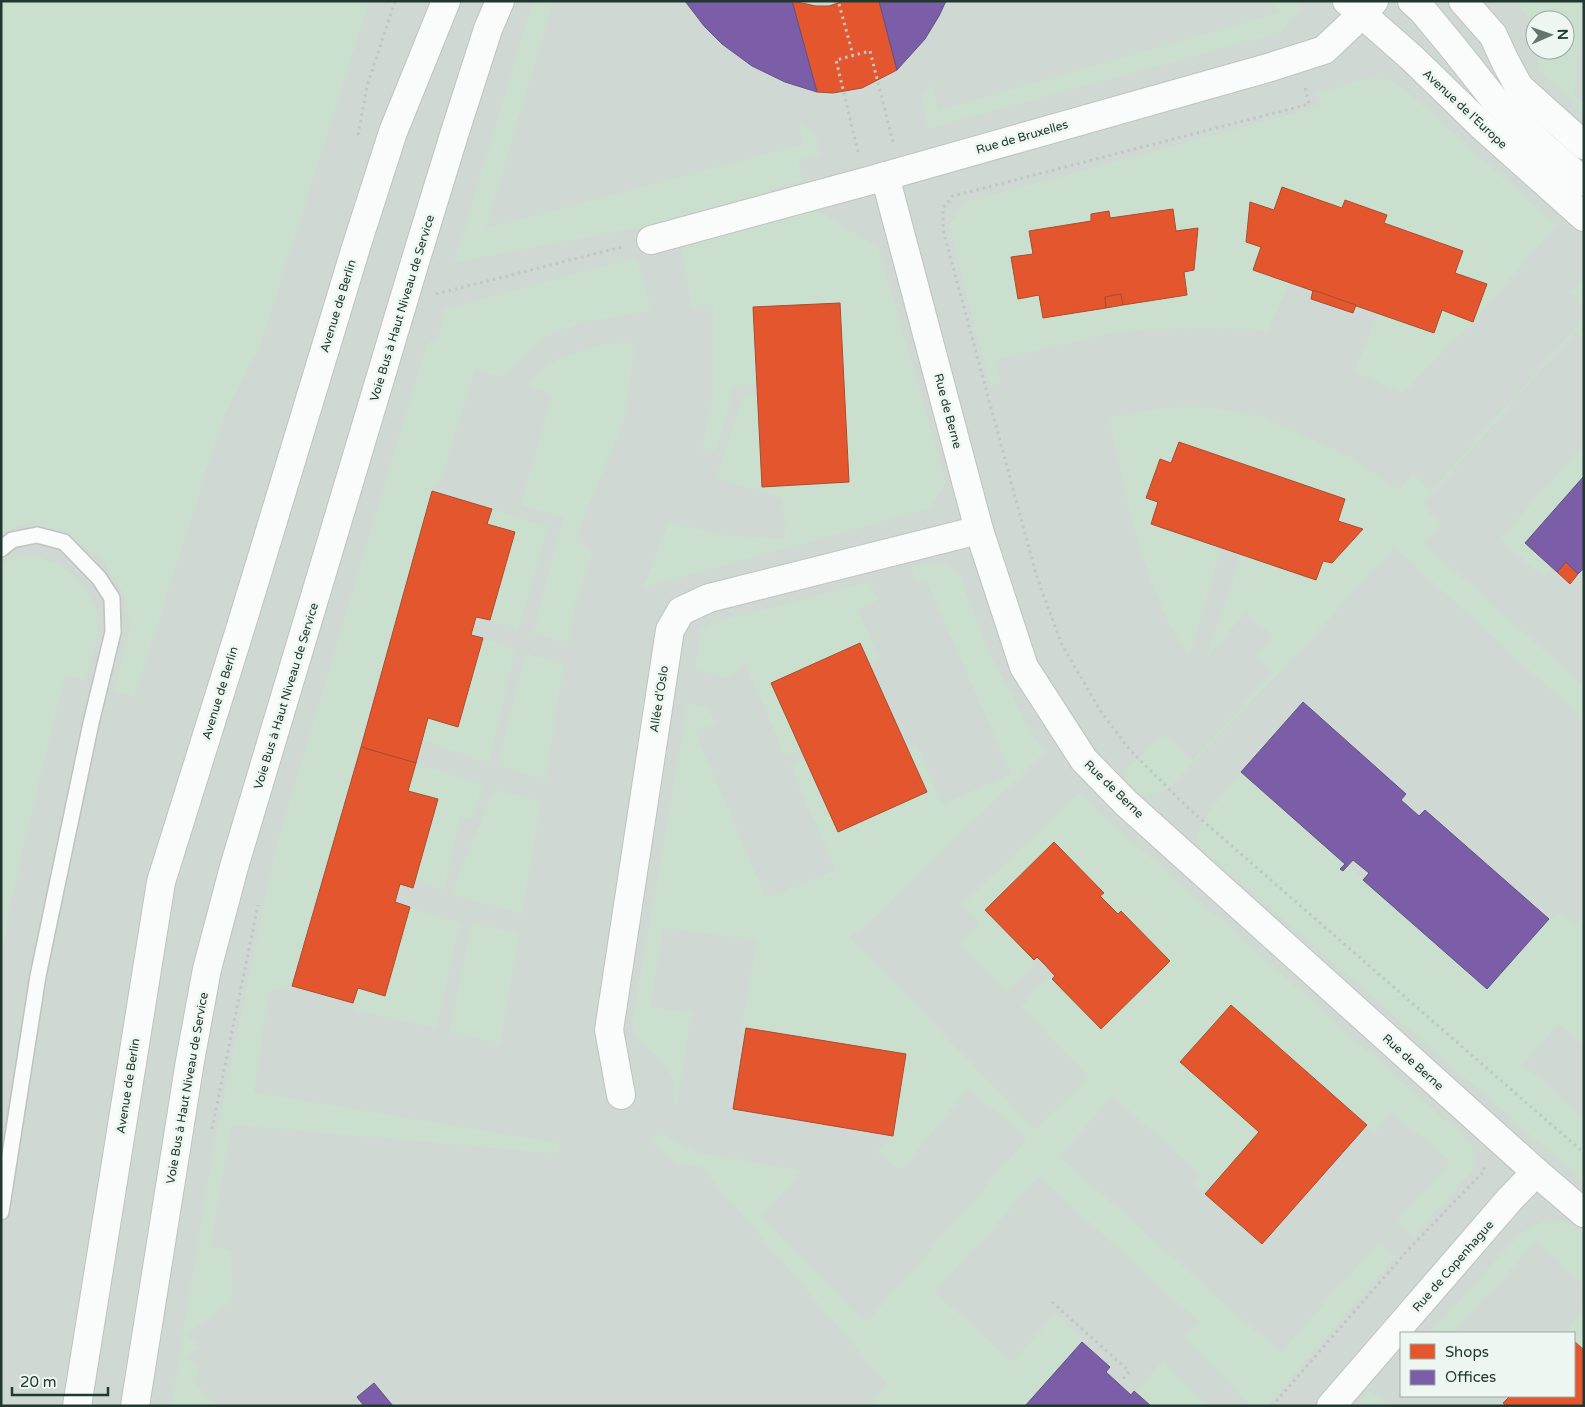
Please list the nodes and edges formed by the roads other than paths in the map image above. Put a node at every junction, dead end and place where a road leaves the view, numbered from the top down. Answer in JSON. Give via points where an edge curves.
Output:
{"nodes":[{"id":1,"x":446,"y":1,"type":"edge"},
{"id":2,"x":500,"y":1,"type":"edge"},
{"id":3,"x":1412,"y":1,"type":"edge"},
{"id":4,"x":1463,"y":1,"type":"edge"},
{"id":5,"x":1361,"y":6,"type":"edge"},
{"id":6,"x":1584,"y":145,"type":"edge"},
{"id":7,"x":884,"y":176,"type":"junction"},
{"id":8,"x":1584,"y":182,"type":"edge"},
{"id":9,"x":1584,"y":217,"type":"edge"},
{"id":10,"x":651,"y":240,"type":"road end"},
{"id":11,"x":980,"y":530,"type":"junction"},
{"id":12,"x":1,"y":549,"type":"edge"},
{"id":13,"x":621,"y":1095,"type":"dead end"},
{"id":14,"x":1536,"y":1172,"type":"junction"},
{"id":15,"x":1,"y":1212,"type":"edge"},
{"id":16,"x":1584,"y":1213,"type":"edge"},
{"id":17,"x":77,"y":1406,"type":"edge"},
{"id":18,"x":135,"y":1406,"type":"edge"},
{"id":19,"x":1331,"y":1406,"type":"edge"}],
"edges":[{"from":1,"to":17,"type":"street","name":"Avenue de Berlin","via":[[393,132],[354,252],[161,882]]},
{"from":2,"to":18,"type":"street","name":"Voie Bus à Haut Niveau de Service","via":[[488,29],[415,262],[234,867],[210,960],[190,1061]]},
{"from":3,"to":8,"type":"street","via":[[1494,99]]},
{"from":4,"to":6,"type":"street","via":[[1493,35],[1519,87]]},
{"from":5,"to":7,"type":"street","name":"Rue de Bruxelles","via":[[1324,50]]},
{"from":5,"to":9,"type":"street","name":"Avenue de l'Europe","via":[[1482,126]]},
{"from":7,"to":10,"type":"street","name":"Rue de Bruxelles"},
{"from":7,"to":11,"type":"street","name":"Rue de Berne"},
{"from":11,"to":13,"type":"street","name":"Allée d'Oslo","via":[[709,598],[681,611],[670,630],[609,1030]]},
{"from":11,"to":14,"type":"street","name":"Rue de Berne","via":[[1024,667],[1084,760],[1126,803]]},
{"from":12,"to":15,"type":"lane","via":[[12,540],[37,535],[64,542],[100,578],[112,598],[113,632],[90,723],[38,976]]},
{"from":14,"to":16,"type":"street","name":"Rue de Berne"},
{"from":14,"to":19,"type":"street","name":"Rue de Copenhague"}]}
